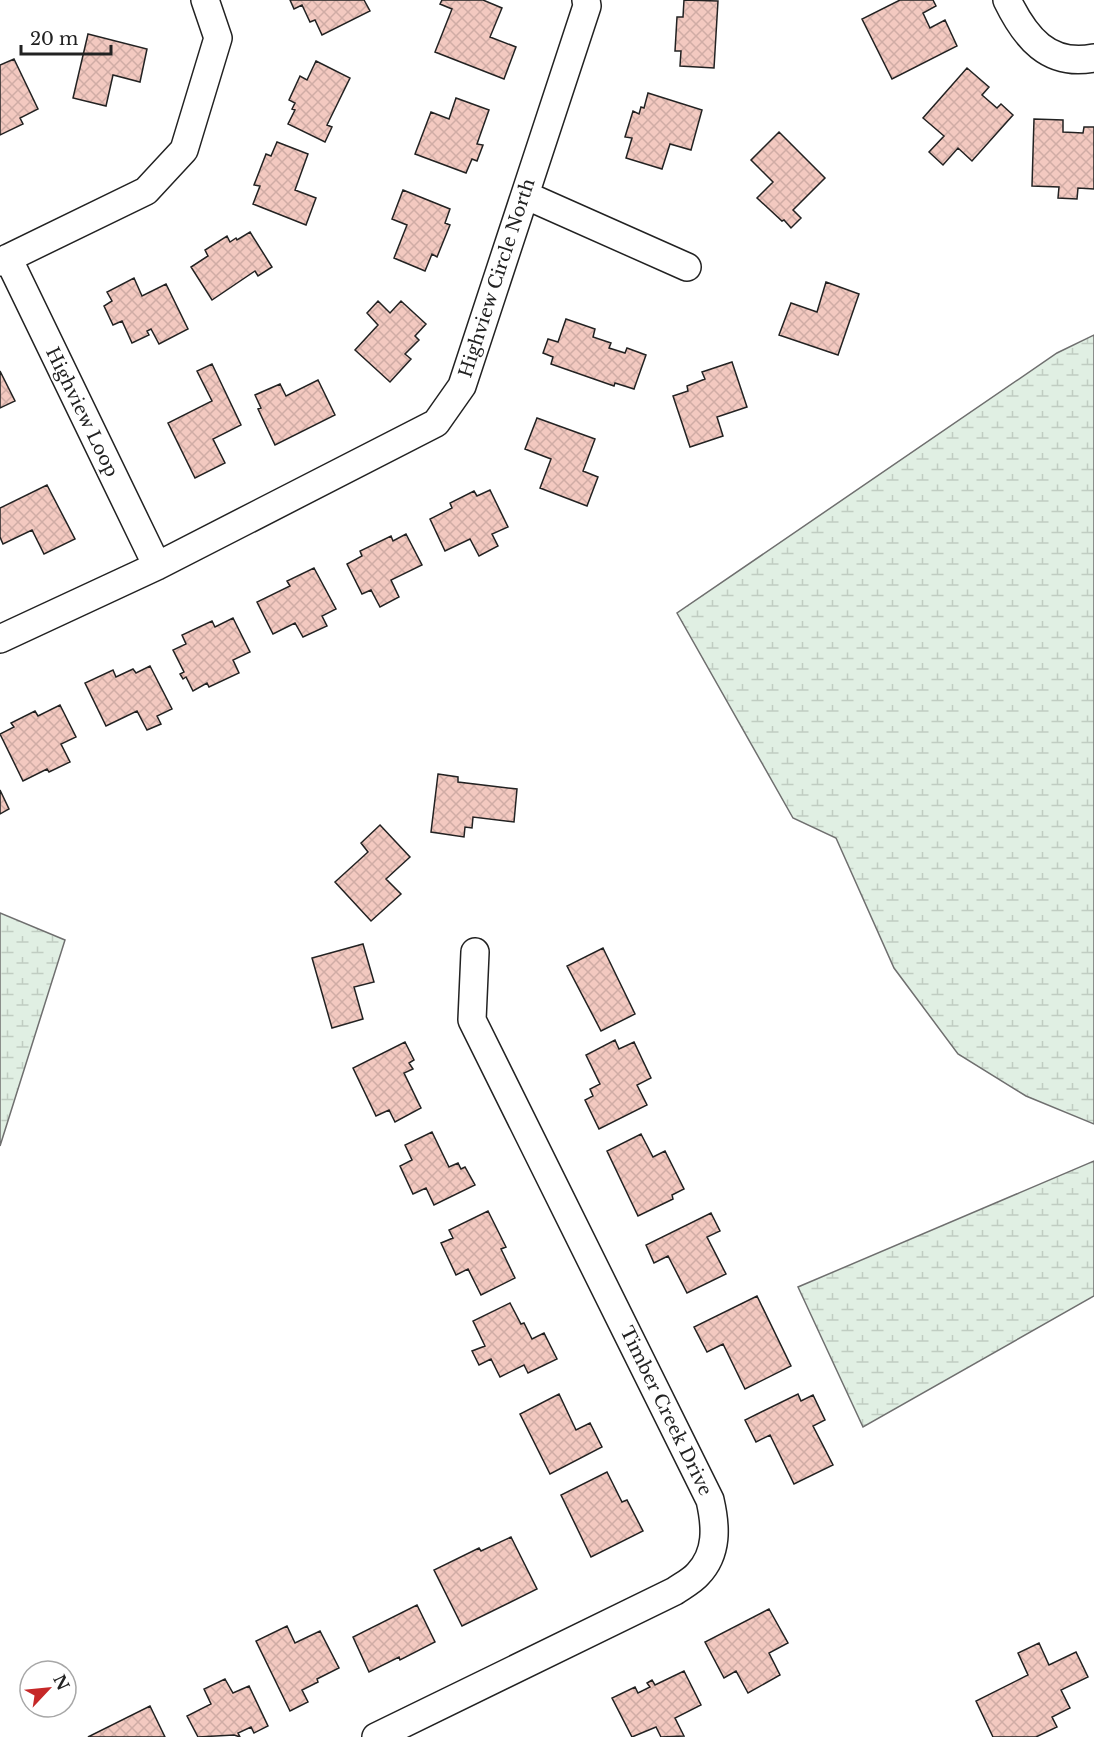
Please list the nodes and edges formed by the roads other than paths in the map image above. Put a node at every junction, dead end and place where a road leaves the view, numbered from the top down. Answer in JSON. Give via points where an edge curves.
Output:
{"nodes":[{"id":1,"x":205,"y":0,"type":"edge"},
{"id":2,"x":586,"y":0,"type":"edge"},
{"id":3,"x":1006,"y":0,"type":"edge"},
{"id":4,"x":1094,"y":58,"type":"edge"},
{"id":5,"x":525,"y":195,"type":"junction"},
{"id":6,"x":4,"y":260,"type":"edge"},
{"id":7,"x":687,"y":267,"type":"dead end"},
{"id":8,"x":157,"y":566,"type":"junction"},
{"id":9,"x":0,"y":639,"type":"edge"},
{"id":10,"x":475,"y":952,"type":"dead end"},
{"id":11,"x":413,"y":1729,"type":"edge"},
{"id":12,"x":376,"y":1737,"type":"edge"}],
"edges":[{"from":1,"to":6,"type":"street","via":[[218,38],[184,150],[146,190]]},
{"from":2,"to":5,"type":"street","name":"Highview Circle North"},
{"from":3,"to":4,"type":"street","via":[[1035,44],[1059,57],[1079,61]]},
{"from":5,"to":7,"type":"street"},
{"from":5,"to":8,"type":"street","name":"Highview Circle North","via":[[462,386],[436,423]]},
{"from":6,"to":8,"type":"street","name":"Highview Loop"},
{"from":8,"to":9,"type":"street","name":"Highview Circle North"},
{"from":10,"to":11,"type":"street","name":"Timber Creek Drive","via":[[472,1020],[710,1500],[716,1525],[712,1551],[698,1574],[675,1591]]},
{"from":11,"to":12,"type":"street","name":"Timber Creek Drive"}]}
